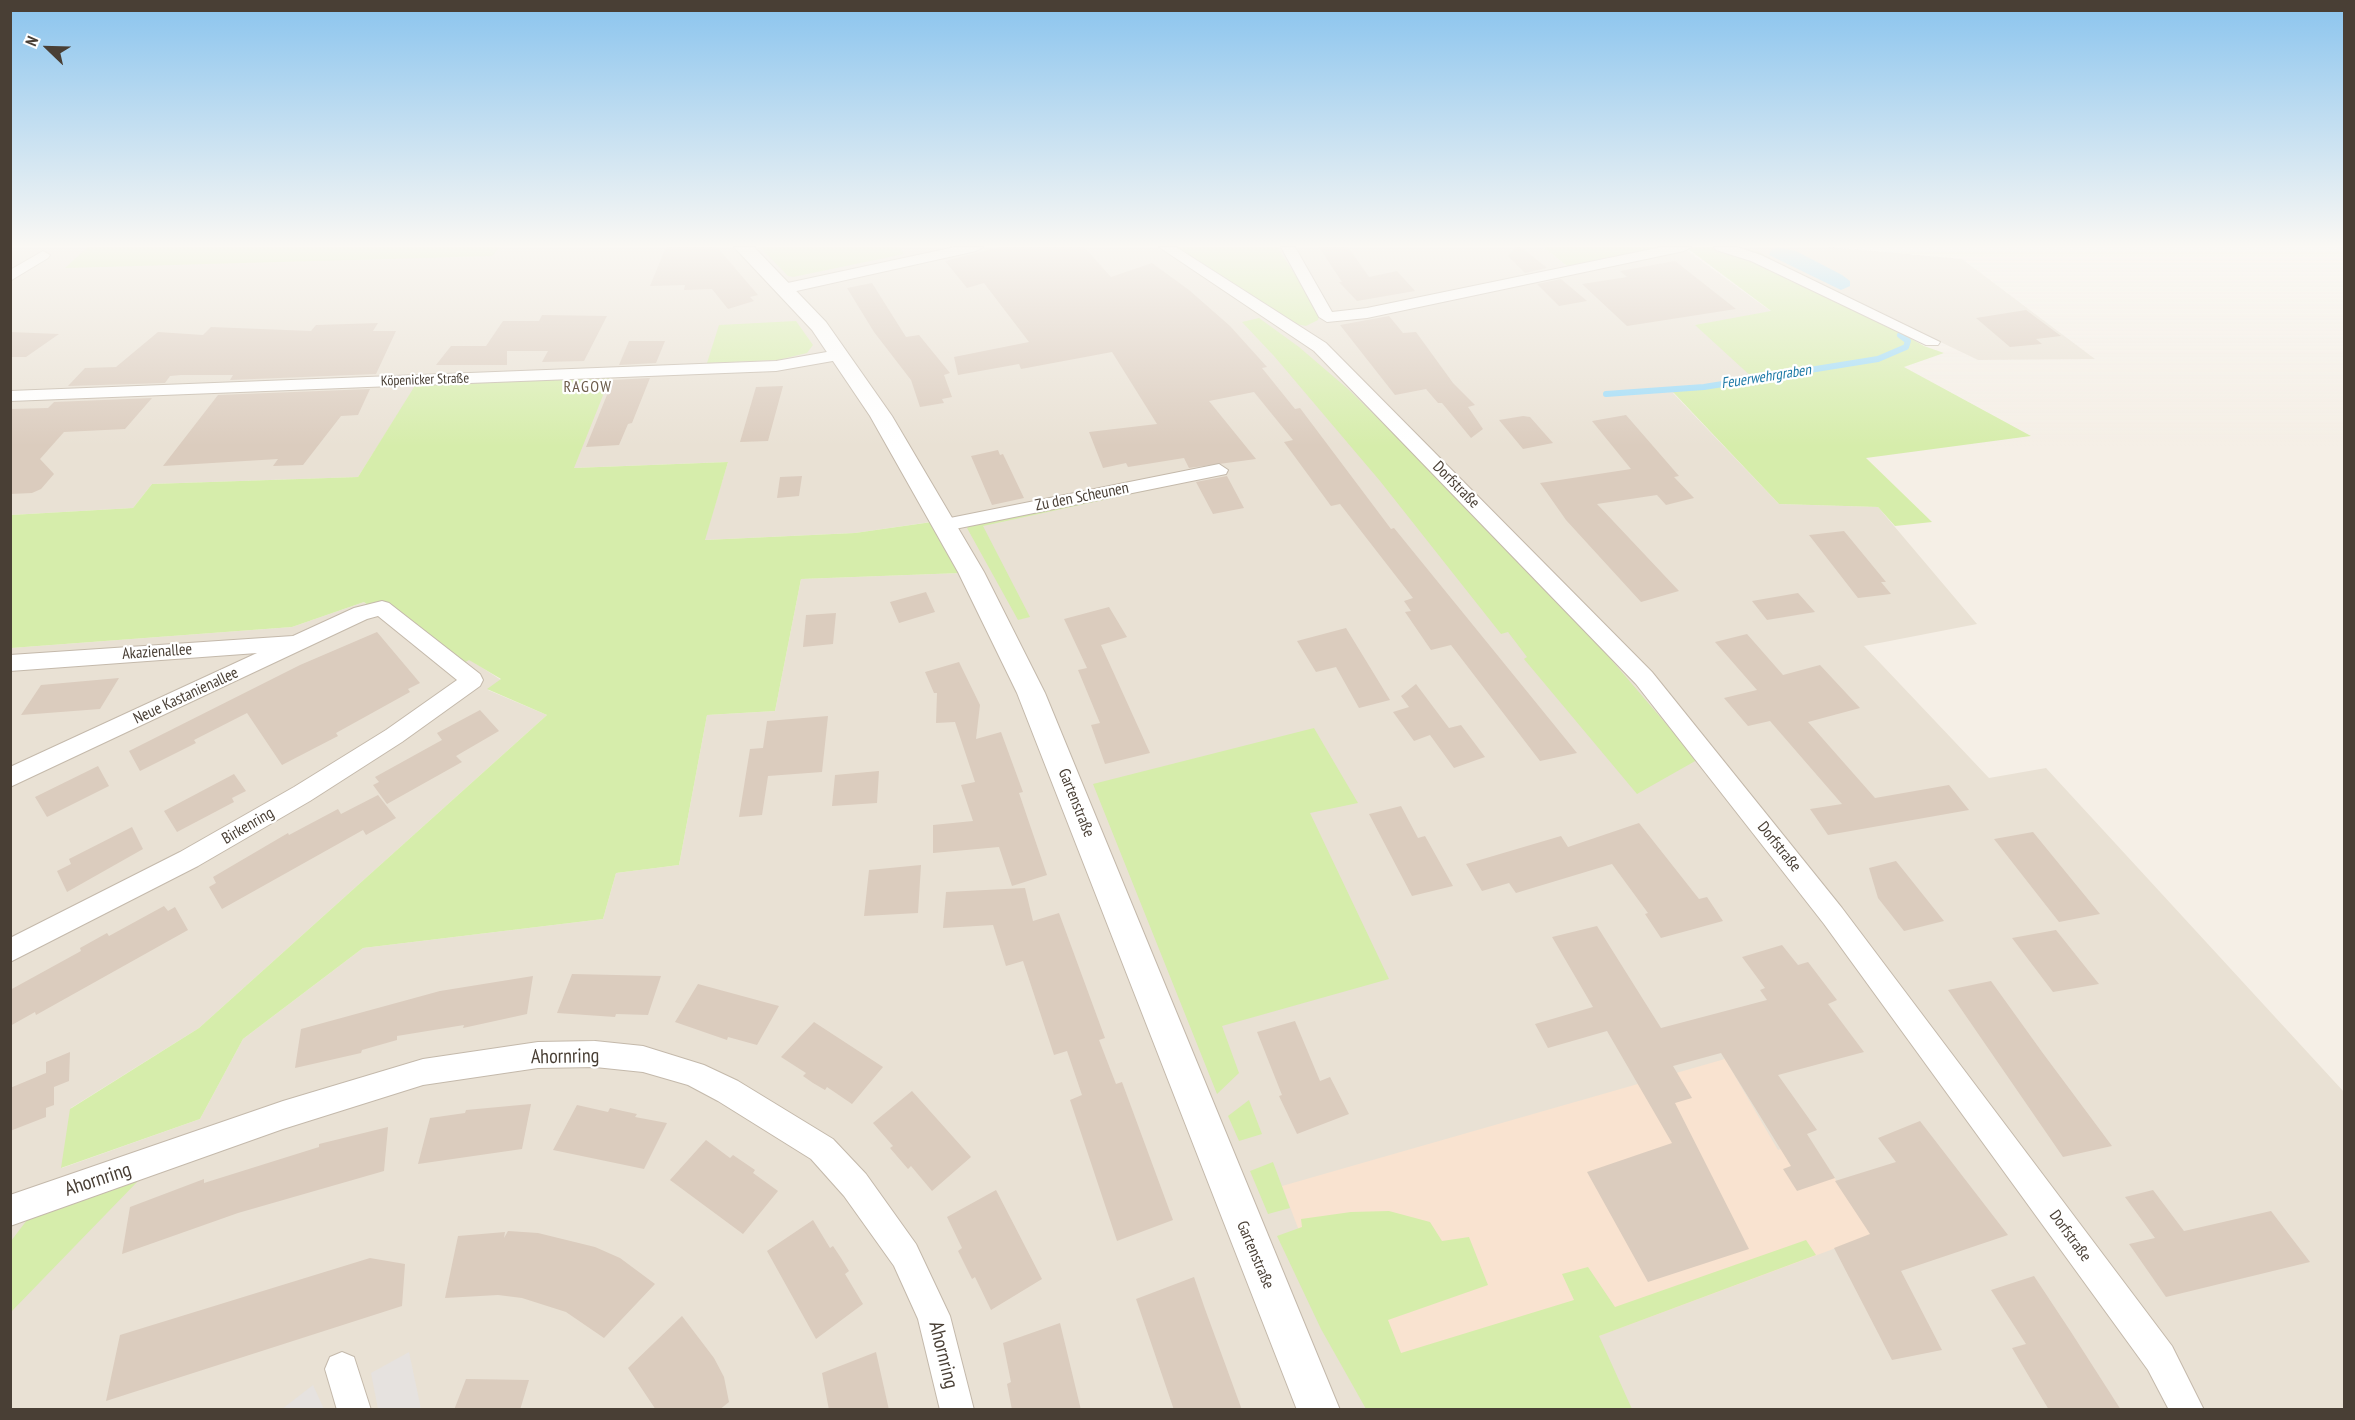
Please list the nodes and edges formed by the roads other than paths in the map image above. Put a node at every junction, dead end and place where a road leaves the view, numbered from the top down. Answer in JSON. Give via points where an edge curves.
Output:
{"nodes":[{"id":1,"x":807,"y":313,"type":"edge"},
{"id":2,"x":1265,"y":313,"type":"edge"},
{"id":3,"x":1326,"y":313,"type":"edge"},
{"id":4,"x":1363,"y":313,"type":"edge"},
{"id":5,"x":1872,"y":313,"type":"edge"},
{"id":6,"x":1328,"y":317,"type":"junction"},
{"id":7,"x":1306,"y":337,"type":"junction"},
{"id":8,"x":1932,"y":342,"type":"dead end"},
{"id":9,"x":838,"y":355,"type":"junction"},
{"id":10,"x":10,"y":396,"type":"edge"},
{"id":11,"x":1219,"y":470,"type":"dead end"},
{"id":12,"x":945,"y":525,"type":"junction"},
{"id":13,"x":303,"y":642,"type":"junction"},
{"id":14,"x":10,"y":663,"type":"edge"},
{"id":15,"x":472,"y":680,"type":"joint"},
{"id":16,"x":10,"y":778,"type":"edge"},
{"id":17,"x":10,"y":951,"type":"edge"},
{"id":18,"x":10,"y":1211,"type":"edge"},
{"id":19,"x":342,"y":1369,"type":"dead end"},
{"id":20,"x":354,"y":1410,"type":"edge"},
{"id":21,"x":957,"y":1410,"type":"edge"},
{"id":22,"x":1320,"y":1410,"type":"edge"},
{"id":23,"x":2187,"y":1410,"type":"edge"}],
"edges":[{"from":1,"to":9,"type":"street","name":"Gartenstraße"},
{"from":2,"to":7,"type":"street","name":"Dorfstraße"},
{"from":3,"to":6,"type":"street"},
{"from":4,"to":6,"type":"street"},
{"from":5,"to":8,"type":"street"},
{"from":6,"to":7,"type":"street"},
{"from":7,"to":23,"type":"street","name":"Dorfstraße","via":[[1644,678],[1833,916],[2160,1358]]},
{"from":9,"to":10,"type":"street","name":"Köpenicker Straße","via":[[776,366]]},
{"from":9,"to":12,"type":"street","name":"Gartenstraße","via":[[881,416]]},
{"from":11,"to":12,"type":"street","name":"Zu den Scheunen"},
{"from":12,"to":22,"type":"street","name":"Gartenstraße","via":[[1031,693],[1245,1233]]},
{"from":13,"to":14,"type":"street","name":"Akazienallee"},
{"from":13,"to":15,"type":"street","name":"Neue Kastanienallee","via":[[361,613],[382,608]]},
{"from":13,"to":16,"type":"street","name":"Neue Kastanienallee"},
{"from":15,"to":17,"type":"street","name":"Birkenring","via":[[394,736],[302,794],[189,859]]},
{"from":18,"to":21,"type":"street","name":"Ahornring","via":[[283,1114],[423,1072],[538,1055],[595,1054],[643,1059],[694,1074],[728,1091],[822,1149],[855,1185],[905,1255],[934,1316]]},
{"from":19,"to":20,"type":"street"}]}
